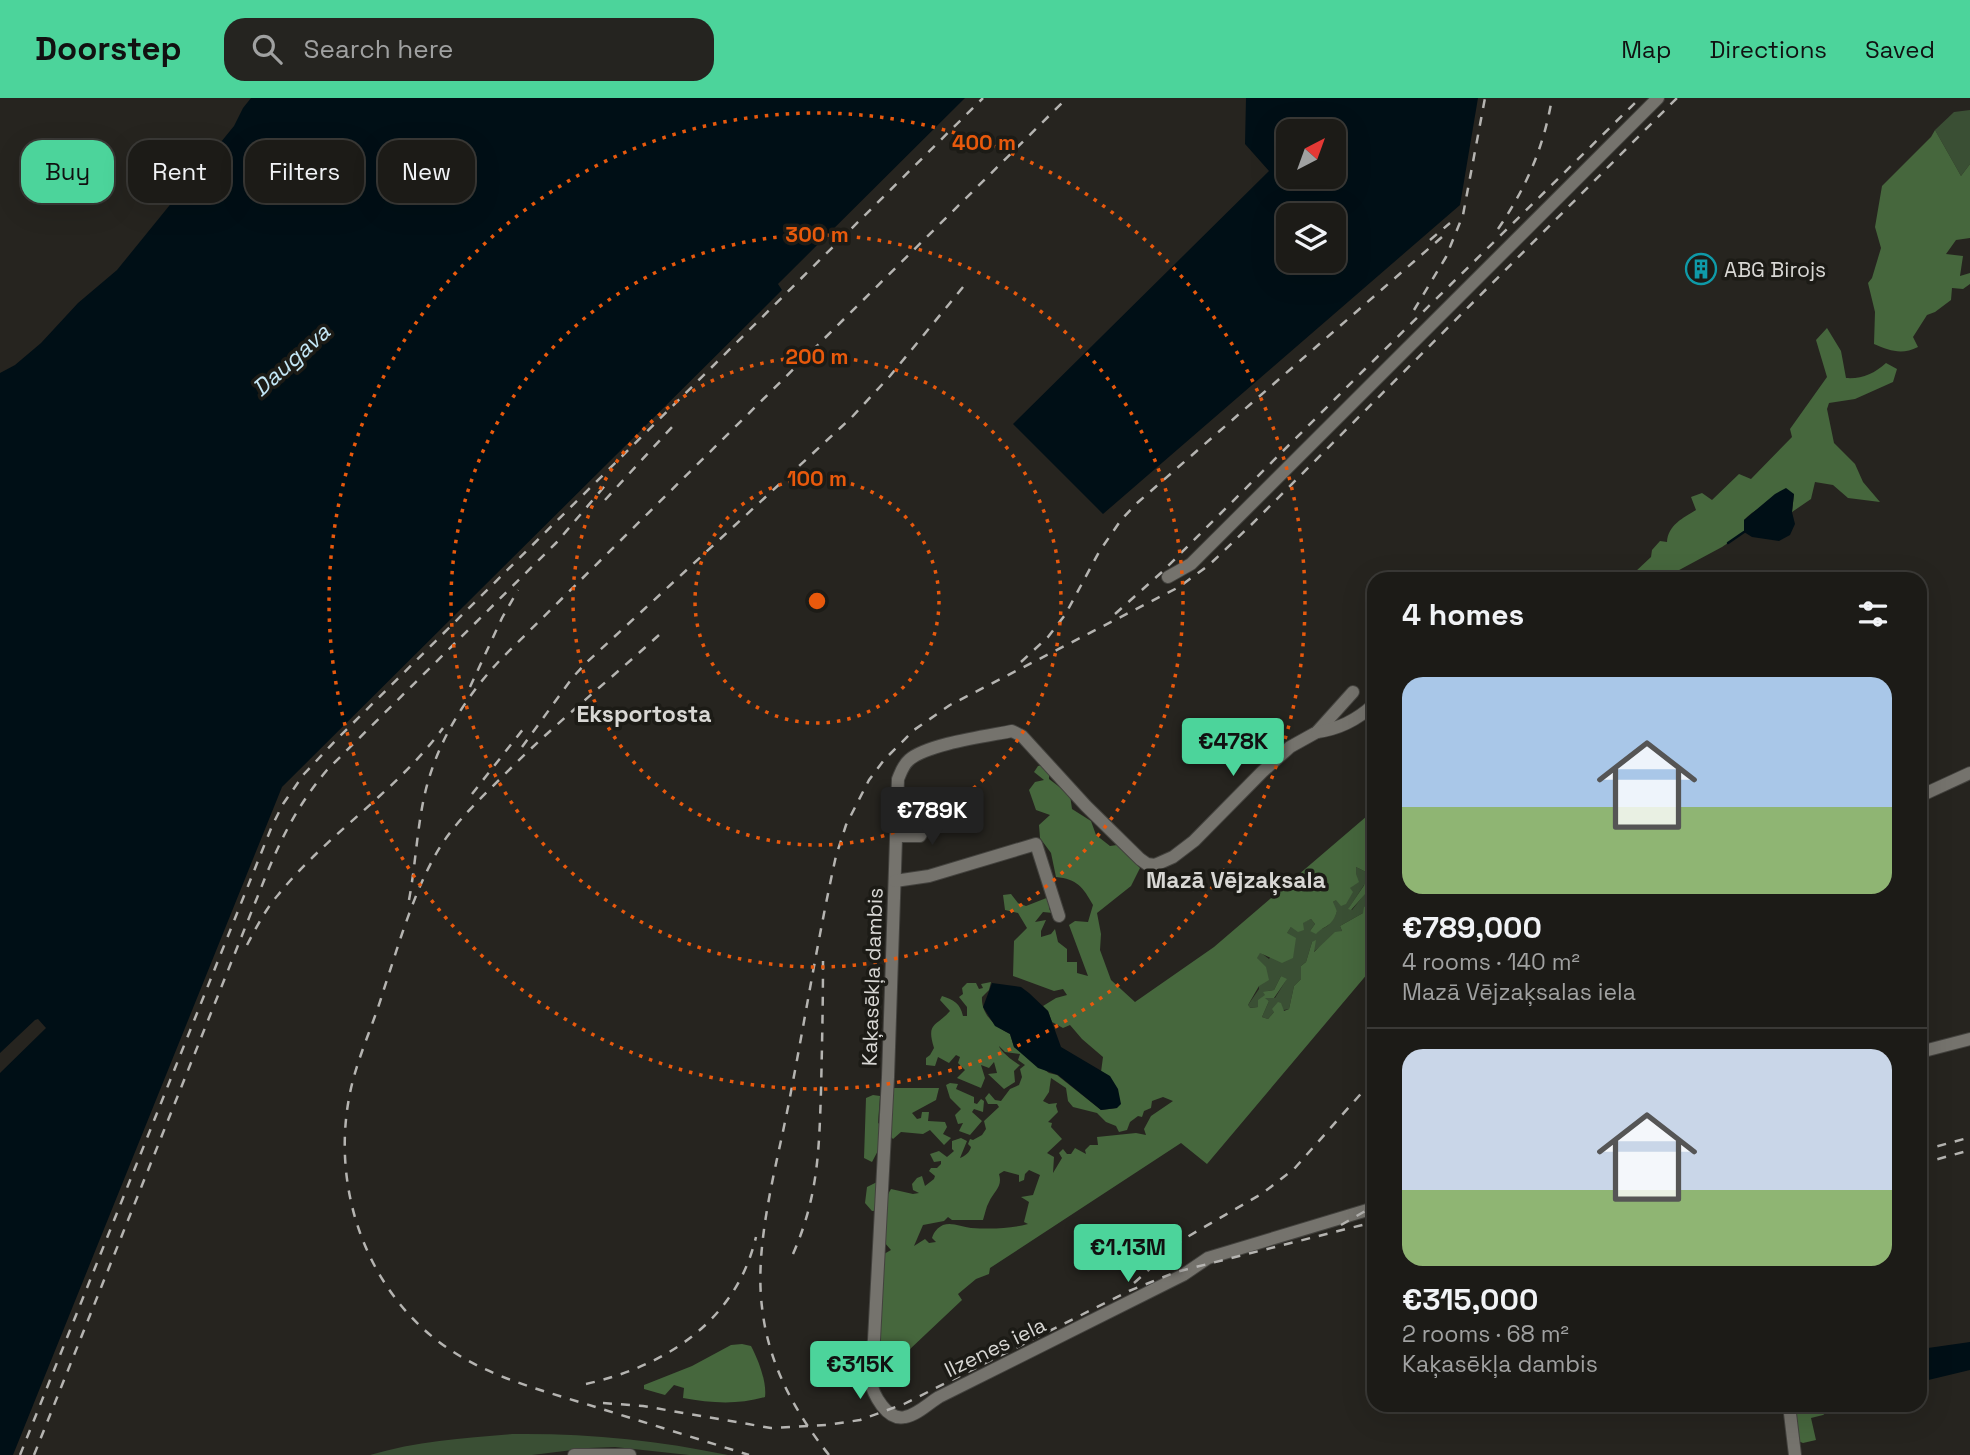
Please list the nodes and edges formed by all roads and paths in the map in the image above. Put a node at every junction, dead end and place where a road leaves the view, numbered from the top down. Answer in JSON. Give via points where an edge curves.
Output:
{"nodes":[{"id":1,"x":1658,"y":98,"type":"edge"},
{"id":2,"x":1168,"y":577,"type":"dead end"},
{"id":3,"x":1353,"y":692,"type":"dead end"},
{"id":4,"x":1367,"y":711,"type":"edge"},
{"id":5,"x":1317,"y":732,"type":"junction"},
{"id":6,"x":1970,"y":773,"type":"edge"},
{"id":7,"x":1927,"y":793,"type":"edge"},
{"id":8,"x":926,"y":812,"type":"dead end"},
{"id":9,"x":896,"y":835,"type":"junction"},
{"id":10,"x":895,"y":881,"type":"junction"},
{"id":11,"x":1059,"y":916,"type":"dead end"},
{"id":12,"x":1970,"y":1039,"type":"edge"},
{"id":13,"x":1927,"y":1050,"type":"edge"},
{"id":14,"x":1367,"y":1210,"type":"edge"},
{"id":15,"x":1790,"y":1412,"type":"edge"},
{"id":16,"x":908,"y":1417,"type":"joint"},
{"id":17,"x":574,"y":1455,"type":"edge"},
{"id":18,"x":630,"y":1455,"type":"edge"},
{"id":19,"x":1795,"y":1455,"type":"edge"}],
"edges":[{"from":1,"to":2,"type":"street","via":[[1191,564]]},
{"from":3,"to":5,"type":"street"},
{"from":4,"to":5,"type":"street","via":[[1332,730]]},
{"from":5,"to":9,"type":"street","name":"Kaķasēkļa dambis","via":[[1290,747],[1194,841],[1156,864],[1140,859],[1022,736],[1012,731],[910,758],[898,779]]},
{"from":6,"to":7,"type":"street"},
{"from":8,"to":9,"type":"street","via":[[920,836]]},
{"from":9,"to":10,"type":"street","name":"Kaķasēkļa dambis"},
{"from":10,"to":11,"type":"street","via":[[929,876],[1036,844]]},
{"from":10,"to":16,"type":"street","name":"Kaķasēkļa dambis","via":[[869,1377],[887,1411],[897,1418]]},
{"from":12,"to":13,"type":"street"},
{"from":14,"to":16,"type":"street","name":"Ilzenes iela","via":[[1208,1258],[1184,1275],[939,1396]]},
{"from":15,"to":19,"type":"street"},
{"from":17,"to":18,"type":"street"}]}
